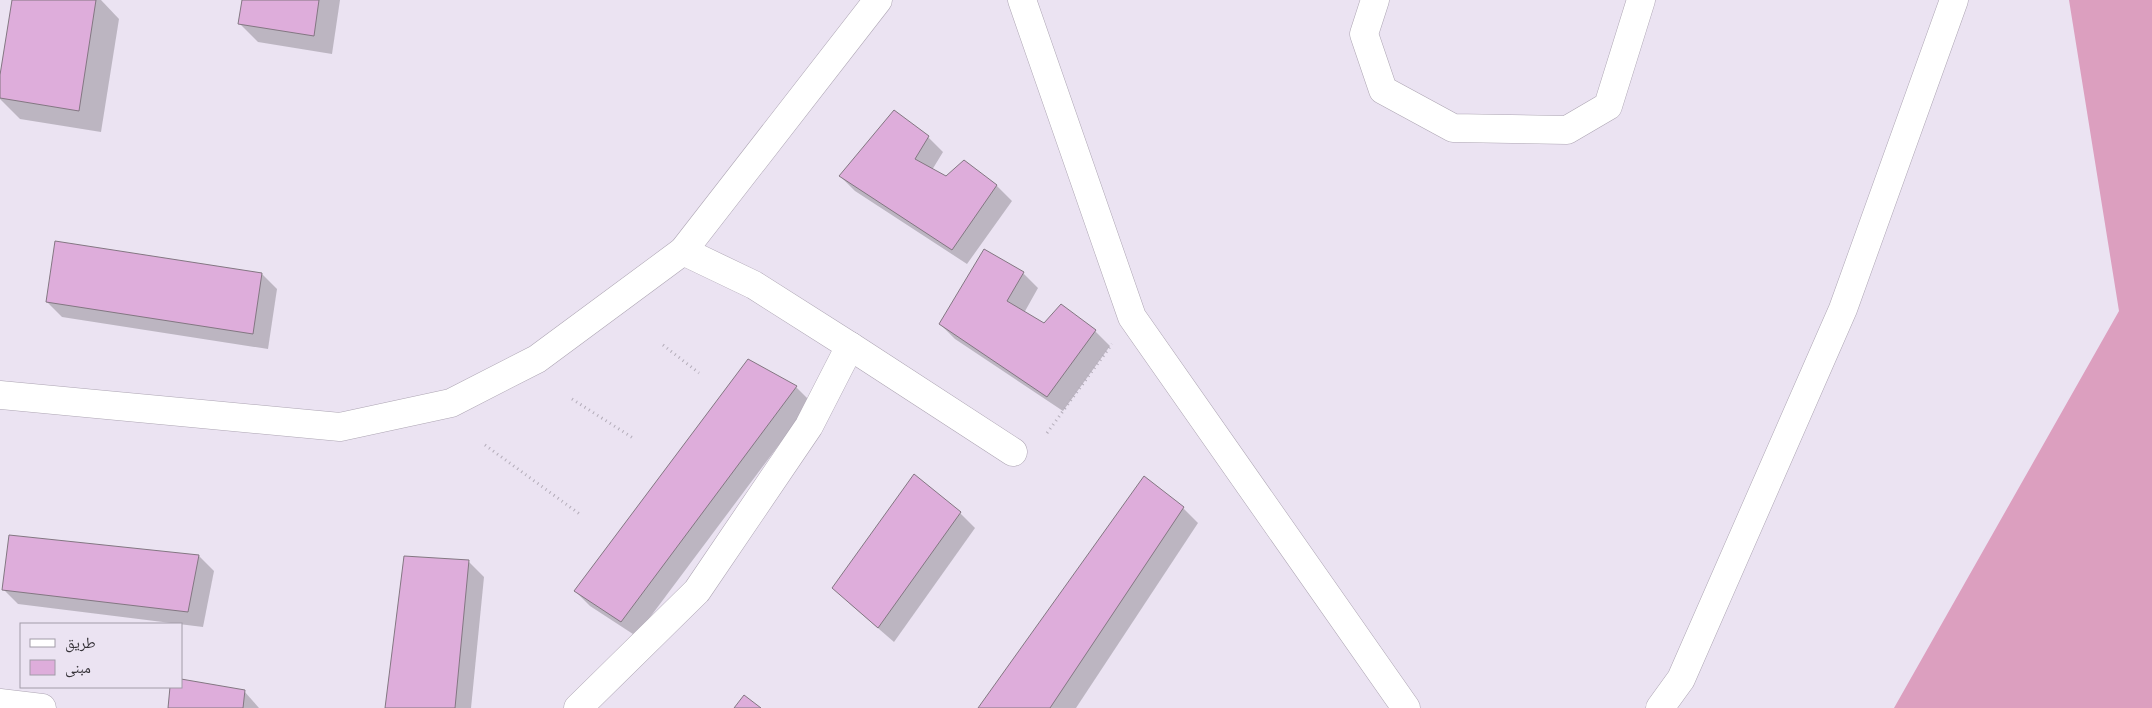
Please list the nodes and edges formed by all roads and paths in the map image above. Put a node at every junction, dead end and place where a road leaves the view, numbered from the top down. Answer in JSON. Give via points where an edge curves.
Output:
{"nodes":[{"id":1,"x":878,"y":0,"type":"edge"},
{"id":2,"x":1022,"y":0,"type":"edge"},
{"id":3,"x":1375,"y":0,"type":"edge"},
{"id":4,"x":1641,"y":0,"type":"edge"},
{"id":5,"x":1954,"y":0,"type":"edge"},
{"id":6,"x":682,"y":251,"type":"junction"},
{"id":7,"x":1132,"y":317,"type":"junction"},
{"id":8,"x":663,"y":344,"type":"dead end"},
{"id":9,"x":850,"y":346,"type":"junction"},
{"id":10,"x":699,"y":373,"type":"dead end"},
{"id":11,"x":0,"y":395,"type":"edge"},
{"id":12,"x":572,"y":399,"type":"dead end"},
{"id":13,"x":1047,"y":433,"type":"dead end"},
{"id":14,"x":633,"y":438,"type":"dead end"},
{"id":15,"x":485,"y":445,"type":"dead end"},
{"id":16,"x":1013,"y":452,"type":"dead end"},
{"id":17,"x":581,"y":514,"type":"dead end"},
{"id":18,"x":0,"y":703,"type":"edge"},
{"id":19,"x":42,"y":708,"type":"edge"},
{"id":20,"x":578,"y":708,"type":"edge"},
{"id":21,"x":1406,"y":708,"type":"edge"},
{"id":22,"x":1660,"y":708,"type":"edge"}],
"edges":[{"from":1,"to":6,"type":"street"},
{"from":2,"to":7,"type":"street"},
{"from":3,"to":4,"type":"street","via":[[1364,34],[1383,90],[1454,128],[1567,130],[1608,106]]},
{"from":5,"to":22,"type":"street","via":[[1843,309],[1681,679]]},
{"from":6,"to":9,"type":"street","via":[[754,285]]},
{"from":6,"to":11,"type":"street","via":[[537,359],[451,402],[340,427]]},
{"from":7,"to":13,"type":"path"},
{"from":7,"to":21,"type":"street"},
{"from":8,"to":10,"type":"path"},
{"from":9,"to":16,"type":"street"},
{"from":9,"to":20,"type":"street","via":[[809,426],[697,591]]},
{"from":12,"to":14,"type":"path"},
{"from":15,"to":17,"type":"path"},
{"from":18,"to":19,"type":"street"}]}
